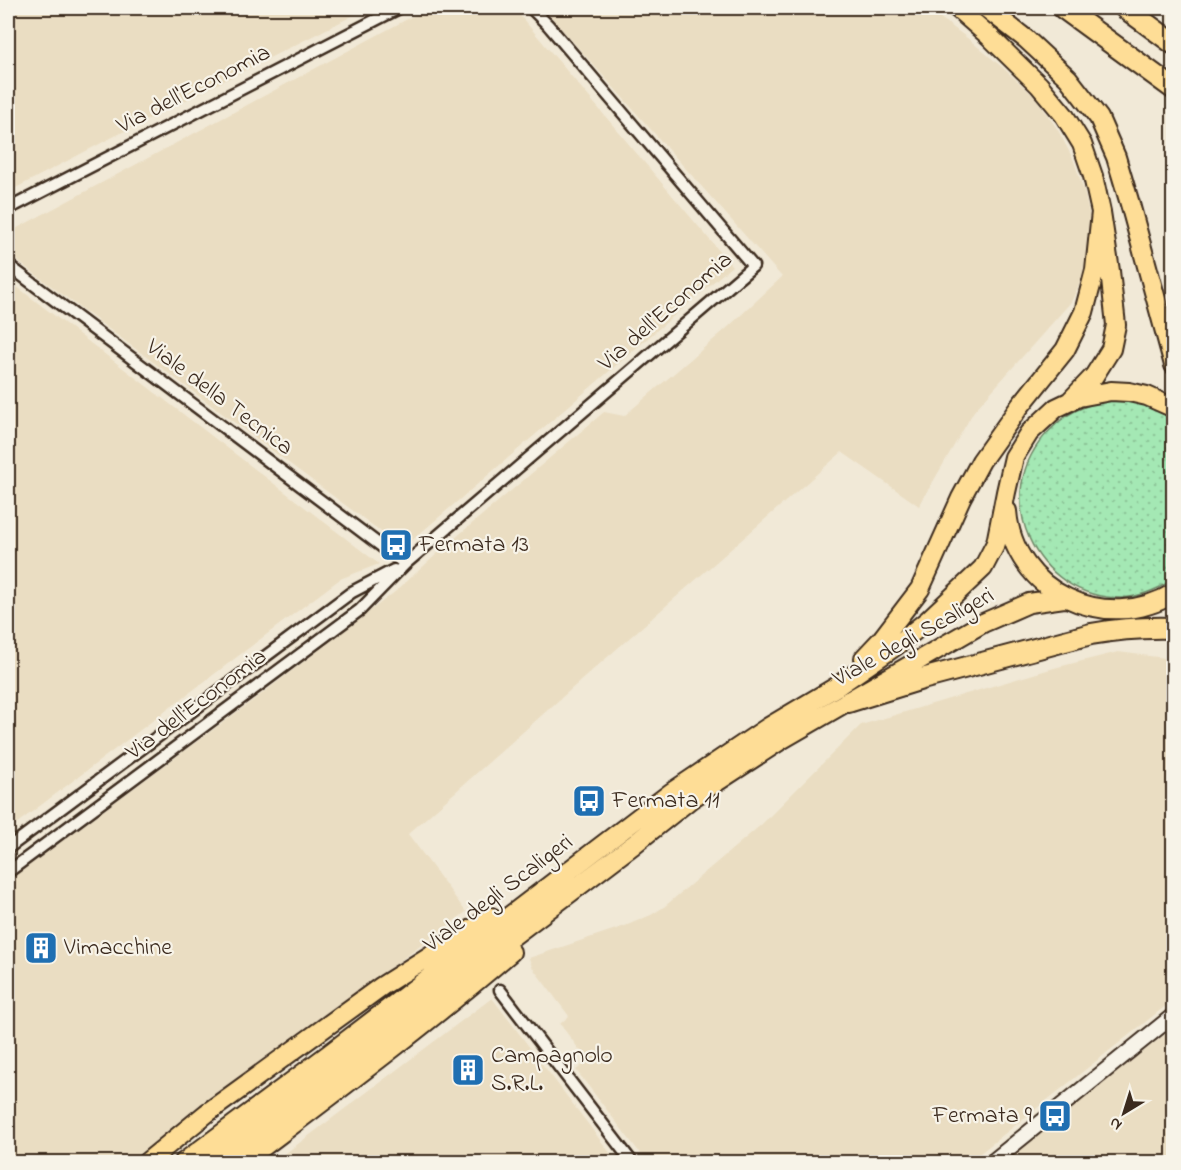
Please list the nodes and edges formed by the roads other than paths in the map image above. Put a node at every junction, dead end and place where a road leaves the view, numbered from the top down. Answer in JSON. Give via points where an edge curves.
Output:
{"nodes":[{"id":1,"x":399,"y":8,"type":"edge"},
{"id":2,"x":531,"y":8,"type":"edge"},
{"id":3,"x":957,"y":8,"type":"edge"},
{"id":4,"x":986,"y":8,"type":"edge"},
{"id":5,"x":1063,"y":8,"type":"edge"},
{"id":6,"x":1125,"y":8,"type":"edge"},
{"id":7,"x":1173,"y":44,"type":"edge"},
{"id":8,"x":1119,"y":49,"type":"junction"},
{"id":9,"x":1173,"y":89,"type":"edge"},
{"id":10,"x":1173,"y":94,"type":"edge"},
{"id":11,"x":8,"y":209,"type":"edge"},
{"id":12,"x":1101,"y":212,"type":"junction"},
{"id":13,"x":8,"y":265,"type":"edge"},
{"id":14,"x":1173,"y":365,"type":"edge"},
{"id":15,"x":1070,"y":400,"type":"junction"},
{"id":16,"x":1173,"y":408,"type":"edge"},
{"id":17,"x":1006,"y":492,"type":"junction"},
{"id":18,"x":405,"y":564,"type":"junction"},
{"id":19,"x":1173,"y":593,"type":"edge"},
{"id":20,"x":1064,"y":598,"type":"junction"},
{"id":21,"x":1173,"y":628,"type":"edge"},
{"id":22,"x":842,"y":694,"type":"junction"},
{"id":23,"x":633,"y":845,"type":"junction"},
{"id":24,"x":8,"y":848,"type":"edge"},
{"id":25,"x":587,"y":857,"type":"junction"},
{"id":26,"x":8,"y":872,"type":"edge"},
{"id":27,"x":500,"y":990,"type":"dead end"},
{"id":28,"x":1173,"y":1015,"type":"edge"},
{"id":29,"x":334,"y":1061,"type":"junction"},
{"id":30,"x":147,"y":1162,"type":"edge"},
{"id":31,"x":184,"y":1162,"type":"edge"},
{"id":32,"x":214,"y":1162,"type":"edge"},
{"id":33,"x":243,"y":1162,"type":"edge"},
{"id":34,"x":632,"y":1162,"type":"edge"},
{"id":35,"x":992,"y":1162,"type":"edge"}],
"edges":[{"from":1,"to":11,"type":"street","name":"Via dell'Economia"},
{"from":2,"to":18,"type":"street","name":"Via dell'Economia","via":[[753,266]]},
{"from":3,"to":12,"type":"highway","via":[[1039,85],[1064,115],[1082,144]]},
{"from":4,"to":14,"type":"highway","via":[[1068,78],[1099,118],[1116,157]]},
{"from":5,"to":8,"type":"highway"},
{"from":6,"to":7,"type":"highway"},
{"from":8,"to":9,"type":"highway"},
{"from":8,"to":10,"type":"highway"},
{"from":12,"to":15,"type":"highway","via":[[1116,325],[1111,349],[1094,376]]},
{"from":12,"to":22,"type":"highway","via":[[1095,270],[1083,312],[1065,350],[981,461],[920,589]]},
{"from":13,"to":18,"type":"street","name":"Viale della Tecnica"},
{"from":15,"to":16,"type":"highway","name":"Viale degli Scaligeri","via":[[1111,391],[1129,392]]},
{"from":15,"to":17,"type":"highway","name":"Viale degli Scaligeri","via":[[1029,433],[1014,458]]},
{"from":17,"to":20,"type":"highway","name":"Viale degli Scaligeri","via":[[1008,525],[1018,551],[1030,569]]},
{"from":17,"to":22,"type":"highway","name":"Viale degli Scaligeri","via":[[996,543],[983,568]]},
{"from":18,"to":24,"type":"street","name":"Via dell'Economia","via":[[352,592]]},
{"from":18,"to":26,"type":"street","name":"Via dell'Economia","via":[[360,610]]},
{"from":19,"to":20,"type":"highway","name":"Viale degli Scaligeri","via":[[1141,607],[1122,610],[1103,610]]},
{"from":20,"to":22,"type":"highway","name":"Viale degli Scaligeri","via":[[1029,603],[983,622]]},
{"from":21,"to":22,"type":"highway","via":[[1116,629],[922,679]]},
{"from":22,"to":23,"type":"highway","name":"Viale degli Scaligeri","via":[[781,740],[692,798]]},
{"from":22,"to":25,"type":"highway","name":"Viale degli Scaligeri","via":[[767,728],[672,792]]},
{"from":23,"to":29,"type":"highway","name":"Viale degli Scaligeri"},
{"from":23,"to":33,"type":"highway","via":[[483,976]]},
{"from":25,"to":29,"type":"highway","name":"Viale degli Scaligeri"},
{"from":25,"to":30,"type":"highway","via":[[382,986],[207,1113]]},
{"from":27,"to":34,"type":"street"},
{"from":28,"to":35,"type":"street"},
{"from":29,"to":31,"type":"highway","name":"Viale degli Scaligeri"},
{"from":29,"to":32,"type":"highway","name":"Viale degli Scaligeri"}]}
